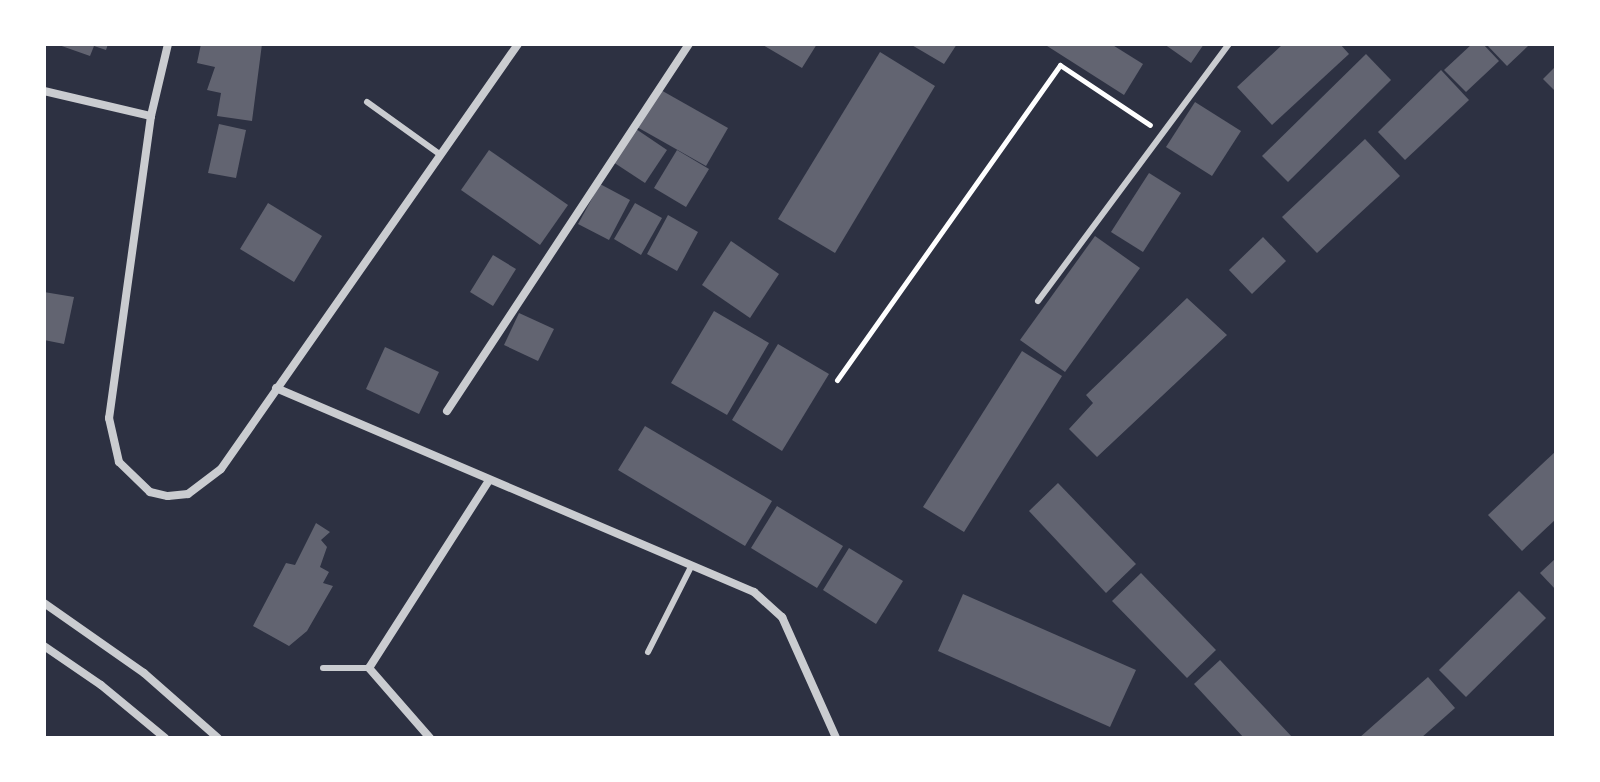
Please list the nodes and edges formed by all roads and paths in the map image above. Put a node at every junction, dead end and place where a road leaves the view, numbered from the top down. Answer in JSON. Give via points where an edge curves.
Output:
{"nodes":[{"id":1,"x":168,"y":44,"type":"edge"},
{"id":2,"x":518,"y":44,"type":"edge"},
{"id":3,"x":689,"y":44,"type":"edge"},
{"id":4,"x":1229,"y":44,"type":"edge"},
{"id":5,"x":44,"y":91,"type":"edge"},
{"id":6,"x":367,"y":102,"type":"dead end"},
{"id":7,"x":151,"y":116,"type":"junction"},
{"id":8,"x":1163,"y":133,"type":"junction"},
{"id":9,"x":438,"y":153,"type":"junction"},
{"id":10,"x":1038,"y":301,"type":"dead end"},
{"id":11,"x":837,"y":380,"type":"dead end"},
{"id":12,"x":276,"y":388,"type":"junction"},
{"id":13,"x":447,"y":411,"type":"dead end"},
{"id":14,"x":488,"y":482,"type":"junction"},
{"id":15,"x":691,"y":567,"type":"junction"},
{"id":16,"x":44,"y":603,"type":"edge"},
{"id":17,"x":44,"y":646,"type":"edge"},
{"id":18,"x":648,"y":652,"type":"dead end"},
{"id":19,"x":323,"y":668,"type":"dead end"},
{"id":20,"x":369,"y":668,"type":"junction"},
{"id":21,"x":165,"y":738,"type":"edge"},
{"id":22,"x":218,"y":738,"type":"edge"},
{"id":23,"x":430,"y":738,"type":"edge"},
{"id":24,"x":836,"y":738,"type":"edge"}],
"edges":[{"from":1,"to":7,"type":"street"},
{"from":2,"to":9,"type":"street"},
{"from":3,"to":13,"type":"street"},
{"from":4,"to":8,"type":"lane"},
{"from":5,"to":7,"type":"street"},
{"from":6,"to":9,"type":"lane"},
{"from":7,"to":12,"type":"street","via":[[110,389],[109,418],[119,462],[150,492],[188,494],[221,469]]},
{"from":8,"to":10,"type":"lane"},
{"from":8,"to":11,"type":"path","via":[[1060,65]]},
{"from":9,"to":12,"type":"street"},
{"from":12,"to":14,"type":"street"},
{"from":14,"to":15,"type":"street"},
{"from":14,"to":20,"type":"street"},
{"from":15,"to":18,"type":"lane"},
{"from":15,"to":24,"type":"street","via":[[754,592],[782,617]]},
{"from":16,"to":22,"type":"street","via":[[132,664]]},
{"from":17,"to":21,"type":"street"},
{"from":19,"to":20,"type":"lane"},
{"from":20,"to":23,"type":"street"}]}
